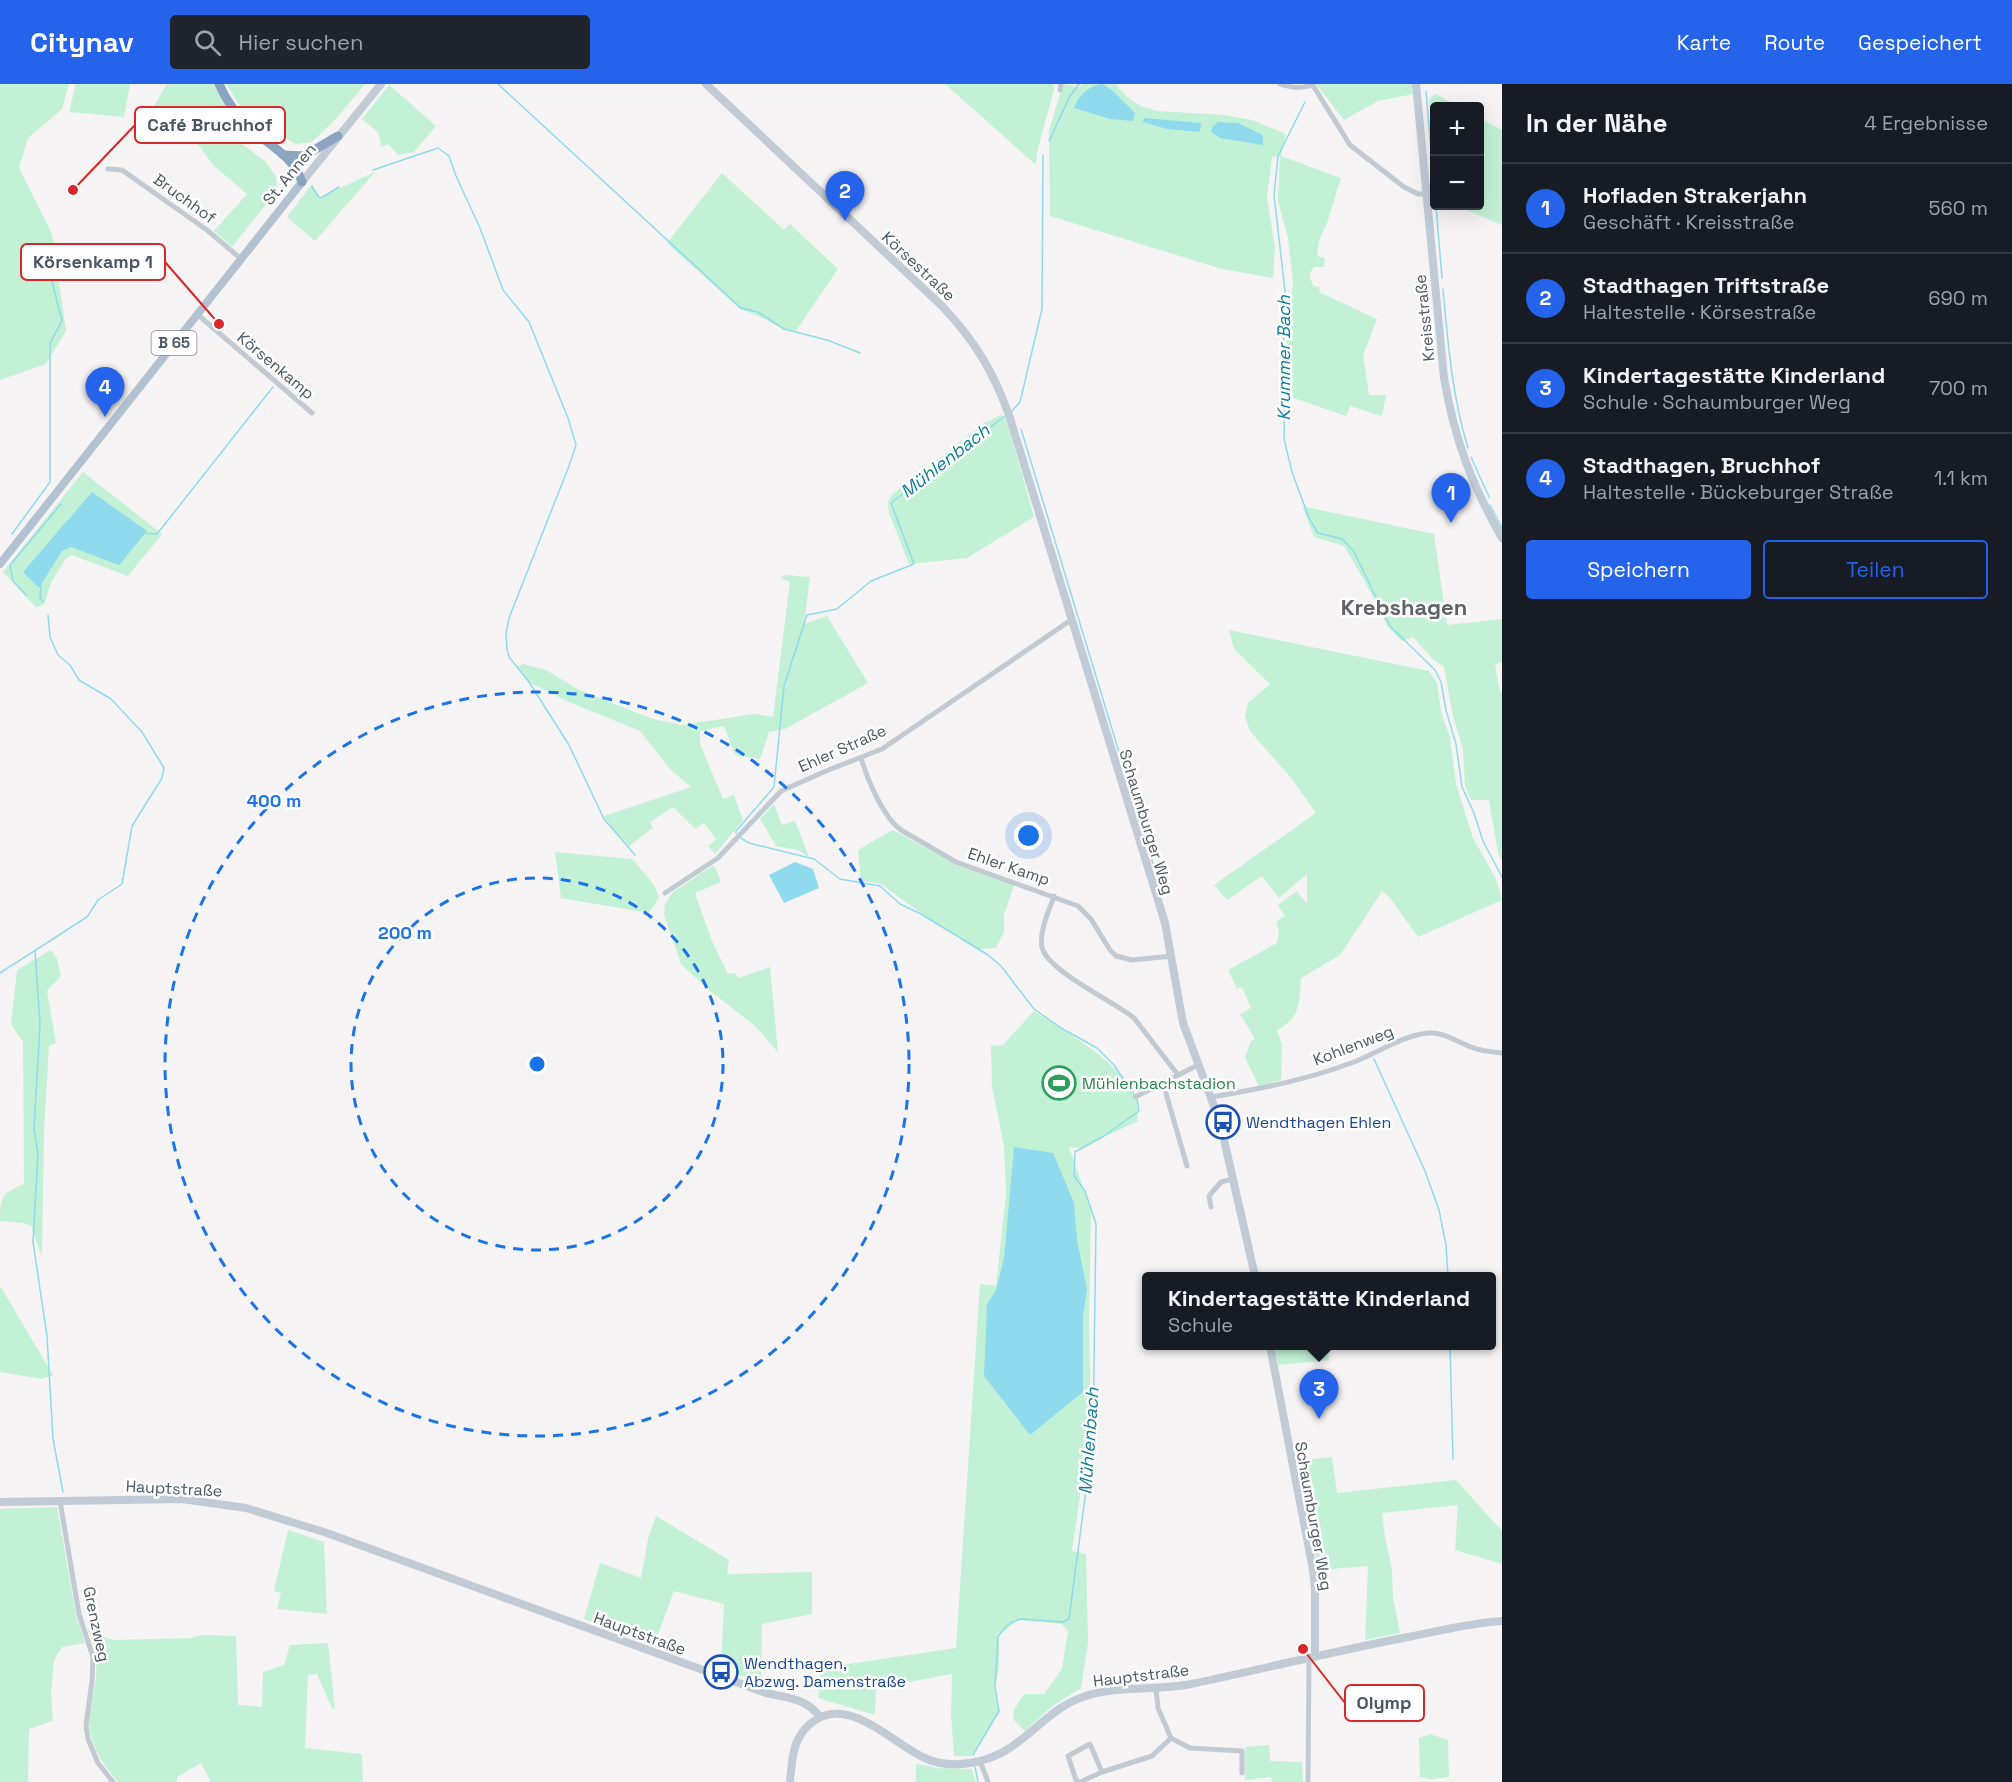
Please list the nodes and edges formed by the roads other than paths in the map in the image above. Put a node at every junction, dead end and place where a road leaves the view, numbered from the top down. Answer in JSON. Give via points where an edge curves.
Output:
{"nodes":[{"id":1,"x":219,"y":84,"type":"edge"},
{"id":2,"x":381,"y":84,"type":"edge"},
{"id":3,"x":706,"y":84,"type":"edge"},
{"id":4,"x":1280,"y":84,"type":"edge"},
{"id":5,"x":1416,"y":84,"type":"edge"},
{"id":6,"x":1313,"y":85,"type":"edge"},
{"id":7,"x":338,"y":136,"type":"junction"},
{"id":8,"x":283,"y":155,"type":"junction"},
{"id":9,"x":108,"y":169,"type":"dead end"},
{"id":10,"x":302,"y":182,"type":"junction"},
{"id":11,"x":1426,"y":194,"type":"junction"},
{"id":12,"x":240,"y":258,"type":"junction"},
{"id":13,"x":197,"y":314,"type":"junction"},
{"id":14,"x":996,"y":379,"type":"joint"},
{"id":15,"x":312,"y":412,"type":"dead end"},
{"id":16,"x":1502,"y":538,"type":"edge"},
{"id":17,"x":0,"y":564,"type":"edge"},
{"id":18,"x":1071,"y":620,"type":"junction"},
{"id":19,"x":861,"y":758,"type":"junction"},
{"id":20,"x":665,"y":893,"type":"dead end"},
{"id":21,"x":1054,"y":896,"type":"junction"},
{"id":22,"x":1172,"y":956,"type":"junction"},
{"id":23,"x":1502,"y":1053,"type":"edge"},
{"id":24,"x":1198,"y":1065,"type":"junction"},
{"id":25,"x":1178,"y":1075,"type":"junction"},
{"id":26,"x":1163,"y":1083,"type":"junction"},
{"id":27,"x":1135,"y":1096,"type":"dead end"},
{"id":28,"x":1212,"y":1097,"type":"junction"},
{"id":29,"x":1187,"y":1166,"type":"dead end"},
{"id":30,"x":1233,"y":1179,"type":"junction"},
{"id":31,"x":1211,"y":1207,"type":"dead end"},
{"id":32,"x":1254,"y":1272,"type":"edge"},
{"id":33,"x":1270,"y":1350,"type":"edge"},
{"id":34,"x":60,"y":1501,"type":"junction"},
{"id":35,"x":0,"y":1502,"type":"edge"},
{"id":36,"x":1502,"y":1622,"type":"edge"},
{"id":37,"x":1312,"y":1657,"type":"junction"},
{"id":38,"x":1156,"y":1689,"type":"junction"},
{"id":39,"x":820,"y":1718,"type":"junction"},
{"id":40,"x":1171,"y":1738,"type":"junction"},
{"id":41,"x":980,"y":1761,"type":"junction"},
{"id":42,"x":1102,"y":1772,"type":"junction"},
{"id":43,"x":1242,"y":1773,"type":"dead end"},
{"id":44,"x":113,"y":1782,"type":"edge"},
{"id":45,"x":790,"y":1782,"type":"edge"},
{"id":46,"x":988,"y":1782,"type":"edge"},
{"id":47,"x":1308,"y":1782,"type":"edge"}],
"edges":[{"from":1,"to":8,"type":"highway","via":[[245,124]]},
{"from":2,"to":7,"type":"street","name":"St. Annen"},
{"from":3,"to":14,"type":"street","name":"Körsestraße","via":[[942,306],[965,331]]},
{"from":4,"to":6,"type":"street","via":[[1304,88]]},
{"from":5,"to":11,"type":"street","name":"Kreisstraße"},
{"from":6,"to":11,"type":"street","via":[[1350,145],[1404,187]]},
{"from":7,"to":8,"type":"highway","via":[[304,156]]},
{"from":7,"to":10,"type":"street","name":"St. Annen"},
{"from":8,"to":10,"type":"highway","via":[[294,165]]},
{"from":9,"to":12,"type":"street","name":"Bruchhof","via":[[129,175]]},
{"from":10,"to":12,"type":"main road","name":"St. Annen","number":"B 65"},
{"from":11,"to":16,"type":"street","name":"Kreisstraße","via":[[1451,416],[1473,483]]},
{"from":12,"to":13,"type":"main road","name":"St. Annen","number":"B 65"},
{"from":13,"to":15,"type":"street","name":"Körsenkamp"},
{"from":13,"to":17,"type":"main road","number":"B 65"},
{"from":14,"to":18,"type":"street","name":"Schaumburger Weg"},
{"from":18,"to":19,"type":"street","name":"Ehler Straße","via":[[889,744]]},
{"from":18,"to":22,"type":"street","name":"Schaumburger Weg"},
{"from":19,"to":20,"type":"street","name":"Ehler Straße","via":[[781,791],[718,858]]},
{"from":19,"to":21,"type":"street","name":"Ehler Kamp","via":[[883,809],[895,825],[956,862]]},
{"from":21,"to":22,"type":"street","name":"Ehler Kamp","via":[[1085,912],[1116,956],[1132,960]]},
{"from":21,"to":25,"type":"street","via":[[1042,935],[1043,951],[1078,983],[1134,1018]]},
{"from":22,"to":24,"type":"street","name":"Schaumburger Weg","via":[[1183,1023]]},
{"from":23,"to":28,"type":"street","name":"Kohlenweg","via":[[1472,1048],[1439,1033],[1428,1033],[1319,1074]]},
{"from":24,"to":25,"type":"street"},
{"from":24,"to":28,"type":"street","name":"Schaumburger Weg"},
{"from":25,"to":26,"type":"street"},
{"from":26,"to":27,"type":"street"},
{"from":26,"to":29,"type":"street"},
{"from":28,"to":30,"type":"street","name":"Schaumburger Weg"},
{"from":30,"to":31,"type":"street","via":[[1221,1182],[1209,1196]]},
{"from":30,"to":32,"type":"street","name":"Schaumburger Weg"},
{"from":33,"to":37,"type":"street","name":"Schaumburger Weg","via":[[1313,1570]]},
{"from":34,"to":35,"type":"street","name":"Hauptstraße"},
{"from":34,"to":39,"type":"street","name":"Hauptstraße","via":[[182,1499],[281,1517],[755,1689],[806,1703]]},
{"from":34,"to":44,"type":"street","name":"Grenzweg","via":[[79,1614],[93,1657],[88,1739],[98,1763]]},
{"from":36,"to":37,"type":"street","name":"Hauptstraße"},
{"from":37,"to":38,"type":"street","name":"Hauptstraße"},
{"from":37,"to":47,"type":"street","name":"Schaumburger Weg"},
{"from":38,"to":40,"type":"street","via":[[1158,1708]]},
{"from":38,"to":41,"type":"street","name":"Hauptstraße","via":[[1100,1693],[1070,1702],[1012,1748]]},
{"from":39,"to":41,"type":"street","name":"Hauptstraße","via":[[852,1716],[929,1760],[955,1764]]},
{"from":39,"to":45,"type":"street","via":[[805,1729],[795,1745]]},
{"from":40,"to":42,"type":"street","via":[[1152,1756]]},
{"from":40,"to":43,"type":"street","via":[[1190,1748],[1242,1751]]},
{"from":41,"to":46,"type":"street"},
{"from":42,"to":42,"type":"street","via":[[1090,1744],[1068,1756],[1080,1782]]}]}
